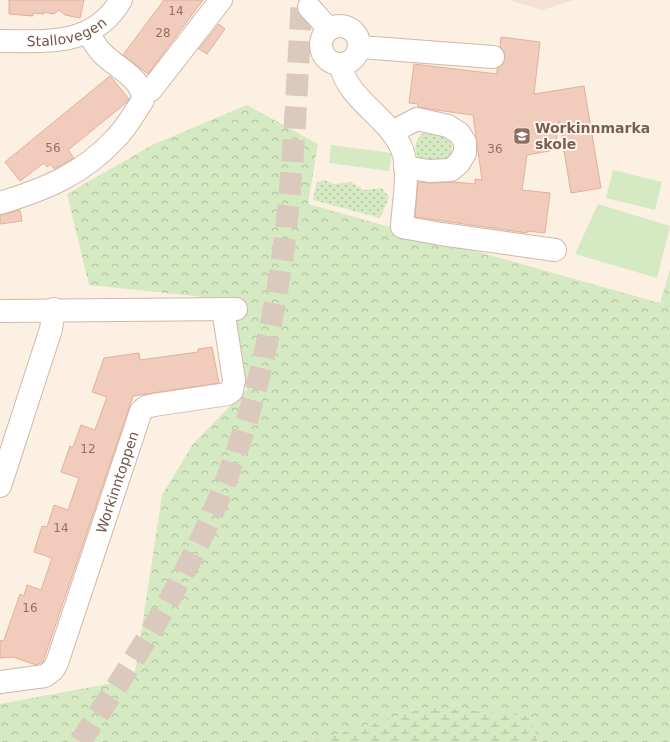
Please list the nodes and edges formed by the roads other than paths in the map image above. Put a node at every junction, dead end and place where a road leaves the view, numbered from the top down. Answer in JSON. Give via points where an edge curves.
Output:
{"nodes":[{"id":1,"x":121,"y":0,"type":"edge"},
{"id":2,"x":221,"y":0,"type":"edge"},
{"id":3,"x":308,"y":2,"type":"edge"},
{"id":4,"x":329,"y":29,"type":"junction"},
{"id":5,"x":88,"y":32,"type":"junction"},
{"id":6,"x":0,"y":41,"type":"edge"},
{"id":7,"x":360,"y":47,"type":"junction"},
{"id":8,"x":493,"y":57,"type":"dead end"},
{"id":9,"x":340,"y":64,"type":"junction"},
{"id":10,"x":143,"y":94,"type":"junction"},
{"id":11,"x":392,"y":132,"type":"junction"},
{"id":12,"x":405,"y":167,"type":"junction"},
{"id":13,"x":0,"y":203,"type":"edge"},
{"id":14,"x":555,"y":250,"type":"dead end"},
{"id":15,"x":54,"y":309,"type":"junction"},
{"id":16,"x":0,"y":310,"type":"edge"},
{"id":17,"x":0,"y":486,"type":"edge"},
{"id":18,"x":0,"y":682,"type":"edge"}],
"edges":[{"from":1,"to":5,"type":"street","name":"Stallovegen","via":[[108,17]]},
{"from":2,"to":10,"type":"street","via":[[151,90]]},
{"from":3,"to":4,"type":"street"},
{"from":4,"to":7,"type":"street","via":[[341,26],[353,30]]},
{"from":4,"to":9,"type":"street","via":[[322,39],[322,50],[329,60]]},
{"from":5,"to":6,"type":"street","name":"Stallovegen","via":[[54,41]]},
{"from":5,"to":10,"type":"street","via":[[101,52],[139,85]]},
{"from":7,"to":8,"type":"street"},
{"from":7,"to":9,"type":"street","via":[[355,58]]},
{"from":9,"to":11,"type":"street","via":[[350,88]]},
{"from":10,"to":13,"type":"street","via":[[143,100],[118,137],[69,177]]},
{"from":11,"to":12,"type":"street","via":[[402,148]]},
{"from":11,"to":12,"type":"street","via":[[416,119],[448,126],[460,133],[465,142],[465,153],[451,170],[429,171]]},
{"from":12,"to":14,"type":"street","via":[[402,227]]},
{"from":15,"to":16,"type":"street"},
{"from":15,"to":17,"type":"street","via":[[51,329]]},
{"from":15,"to":18,"type":"street","name":"Workinntoppen","via":[[229,309],[234,380],[232,391],[228,394],[154,405],[146,407],[142,412],[57,663],[45,676]]}]}
